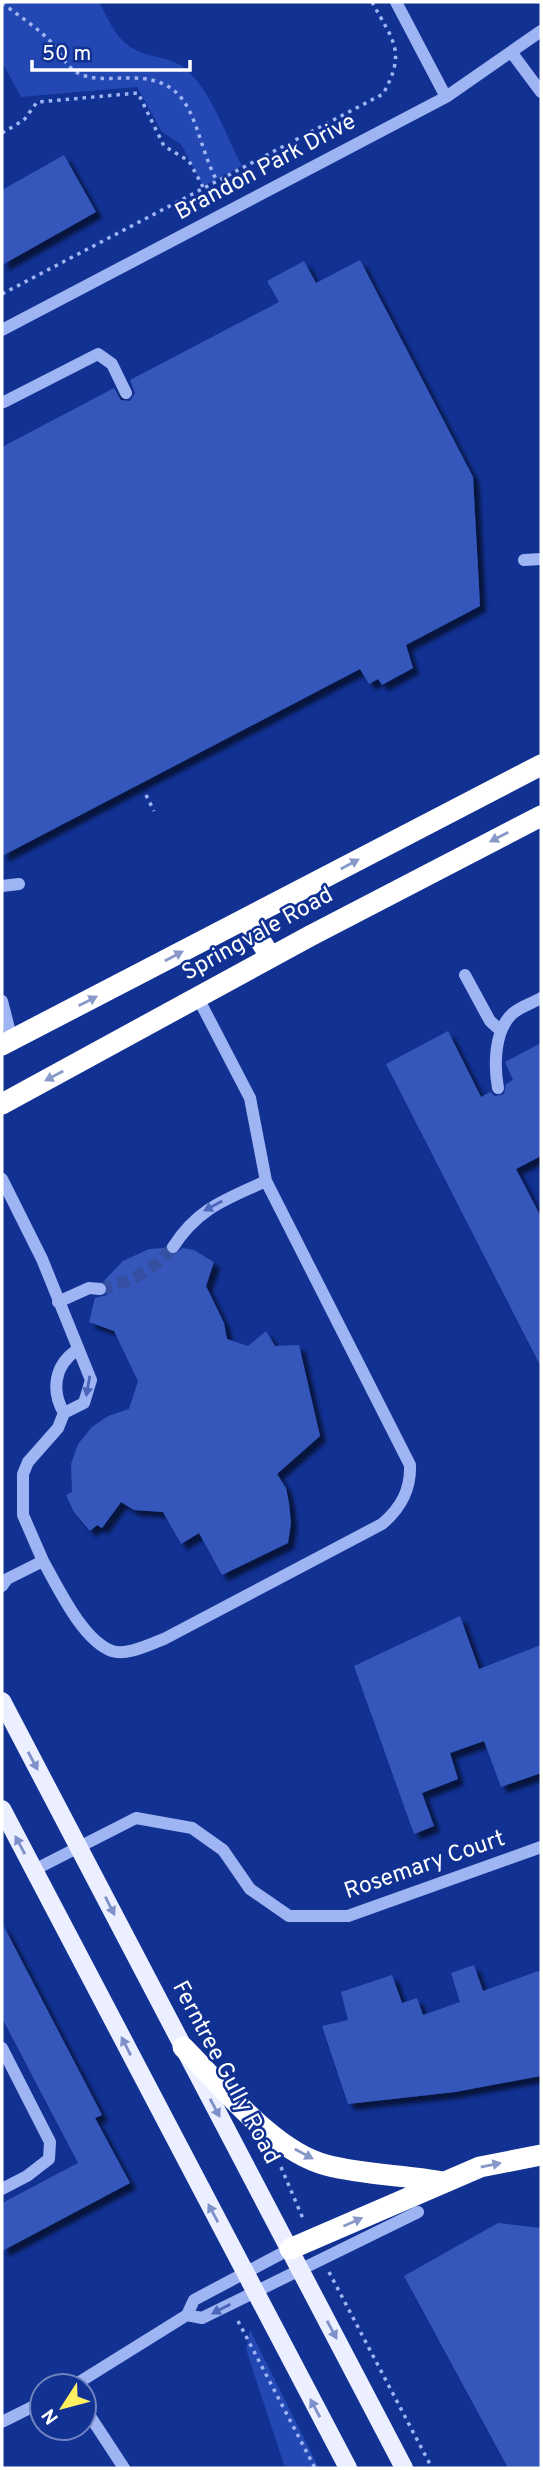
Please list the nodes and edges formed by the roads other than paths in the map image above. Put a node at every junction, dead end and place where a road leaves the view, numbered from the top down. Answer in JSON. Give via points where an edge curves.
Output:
{"nodes":[{"id":1,"x":396,"y":2,"type":"edge"},
{"id":2,"x":541,"y":31,"type":"edge"},
{"id":3,"x":512,"y":53,"type":"junction"},
{"id":4,"x":541,"y":92,"type":"edge"},
{"id":5,"x":446,"y":97,"type":"junction"},
{"id":6,"x":2,"y":330,"type":"edge"},
{"id":7,"x":126,"y":393,"type":"dead end"},
{"id":8,"x":4,"y":402,"type":"dead end"},
{"id":9,"x":541,"y":559,"type":"edge"},
{"id":10,"x":524,"y":560,"type":"dead end"},
{"id":11,"x":541,"y":752,"type":"edge"},
{"id":12,"x":541,"y":765,"type":"edge"},
{"id":13,"x":512,"y":780,"type":"junction"},
{"id":14,"x":541,"y":816,"type":"edge"},
{"id":15,"x":19,"y":884,"type":"dead end"},
{"id":16,"x":2,"y":886,"type":"edge"},
{"id":17,"x":246,"y":919,"type":"junction"},
{"id":18,"x":271,"y":957,"type":"junction"},
{"id":19,"x":466,"y":975,"type":"dead end"},
{"id":20,"x":198,"y":998,"type":"junction"},
{"id":21,"x":541,"y":998,"type":"edge"},
{"id":22,"x":2,"y":1000,"type":"edge"},
{"id":23,"x":501,"y":1031,"type":"junction"},
{"id":24,"x":7,"y":1042,"type":"edge"},
{"id":25,"x":498,"y":1088,"type":"dead end"},
{"id":26,"x":2,"y":1104,"type":"edge"},
{"id":27,"x":2,"y":1179,"type":"edge"},
{"id":28,"x":266,"y":1181,"type":"junction"},
{"id":29,"x":173,"y":1247,"type":"tunnel mouth"},
{"id":30,"x":100,"y":1289,"type":"tunnel mouth"},
{"id":31,"x":58,"y":1302,"type":"junction"},
{"id":32,"x":77,"y":1350,"type":"junction"},
{"id":33,"x":64,"y":1413,"type":"junction"},
{"id":34,"x":43,"y":1561,"type":"junction"},
{"id":35,"x":4,"y":1581,"type":"edge"},
{"id":36,"x":2,"y":1701,"type":"edge"},
{"id":37,"x":2,"y":1809,"type":"edge"},
{"id":38,"x":79,"y":1845,"type":"junction"},
{"id":39,"x":541,"y":1847,"type":"edge"},
{"id":40,"x":34,"y":1870,"type":"junction"},
{"id":41,"x":2,"y":2048,"type":"edge"},
{"id":42,"x":183,"y":2048,"type":"junction"},
{"id":43,"x":541,"y":2155,"type":"edge"},
{"id":44,"x":443,"y":2182,"type":"junction"},
{"id":45,"x":2,"y":2189,"type":"edge"},
{"id":46,"x":418,"y":2212,"type":"dead end"},
{"id":47,"x":290,"y":2249,"type":"junction"},
{"id":48,"x":300,"y":2270,"type":"junction"},
{"id":49,"x":244,"y":2273,"type":"junction"},
{"id":50,"x":254,"y":2292,"type":"junction"},
{"id":51,"x":187,"y":2315,"type":"junction"},
{"id":52,"x":95,"y":2372,"type":"edge"},
{"id":53,"x":28,"y":2409,"type":"edge"},
{"id":54,"x":2,"y":2422,"type":"edge"},
{"id":55,"x":98,"y":2428,"type":"edge"},
{"id":56,"x":124,"y":2468,"type":"edge"},
{"id":57,"x":348,"y":2468,"type":"edge"},
{"id":58,"x":404,"y":2468,"type":"edge"}],
"edges":[{"from":1,"to":5,"type":"street"},
{"from":2,"to":3,"type":"street","name":"Brandon Park Drive"},
{"from":3,"to":4,"type":"street"},
{"from":3,"to":5,"type":"street","name":"Brandon Park Drive"},
{"from":5,"to":6,"type":"street","name":"Brandon Park Drive"},
{"from":7,"to":8,"type":"street","via":[[112,364],[98,354]]},
{"from":9,"to":10,"type":"street"},
{"from":11,"to":13,"type":"highway"},
{"from":12,"to":13,"type":"highway","name":"Springvale Road"},
{"from":17,"to":13,"type":"highway","name":"Springvale Road","one_way":true},
{"from":14,"to":18,"type":"highway","name":"Springvale Road","one_way":true},
{"from":15,"to":16,"type":"street"},
{"from":17,"to":18,"type":"highway"},
{"from":24,"to":17,"type":"highway","name":"Springvale Road","one_way":true},
{"from":18,"to":20,"type":"highway","name":"Springvale Road"},
{"from":19,"to":23,"type":"street","via":[[490,1021]]},
{"from":20,"to":26,"type":"highway","name":"Springvale Road","one_way":true},
{"from":20,"to":28,"type":"street","via":[[250,1098]]},
{"from":21,"to":23,"type":"street","via":[[512,1014]]},
{"from":22,"to":24,"type":"street"},
{"from":23,"to":25,"type":"street","via":[[495,1059]]},
{"from":27,"to":31,"type":"street"},
{"from":28,"to":29,"type":"street","one_way":true,"via":[[206,1209],[186,1226]]},
{"from":28,"to":34,"type":"street","via":[[410,1465],[411,1481],[403,1501],[382,1524],[137,1649],[113,1651],[91,1637]]},
{"from":30,"to":31,"type":"street","via":[[89,1288]]},
{"from":31,"to":32,"type":"street"},
{"from":32,"to":33,"type":"street","via":[[68,1356],[56,1378],[57,1401]]},
{"from":32,"to":33,"type":"street","one_way":true,"via":[[91,1380],[83,1403]]},
{"from":33,"to":34,"type":"street","via":[[58,1428],[28,1462],[21,1486],[23,1515]]},
{"from":34,"to":35,"type":"street"},
{"from":36,"to":38,"type":"main road","name":"Ferntree Gully Road","one_way":true},
{"from":40,"to":37,"type":"main road","one_way":true},
{"from":38,"to":39,"type":"street","name":"Rosemary Court","via":[[136,1818],[192,1828],[223,1850],[250,1889],[289,1916],[315,1918],[348,1916]]},
{"from":38,"to":40,"type":"street","name":"Rosemary Court"},
{"from":38,"to":42,"type":"main road","name":"Ferntree Gully Road","one_way":true},
{"from":49,"to":40,"type":"main road","one_way":true},
{"from":41,"to":45,"type":"street","via":[[50,2142],[49,2159]]},
{"from":42,"to":44,"type":"highway","one_way":true,"via":[[267,2131],[324,2165]]},
{"from":42,"to":47,"type":"main road","name":"Ferntree Gully Road","one_way":true},
{"from":44,"to":43,"type":"highway","one_way":true,"via":[[480,2167]]},
{"from":47,"to":44,"type":"highway","one_way":true},
{"from":46,"to":48,"type":"street"},
{"from":47,"to":48,"type":"main road","name":"Ferntree Gully Road"},
{"from":47,"to":49,"type":"street"},
{"from":48,"to":50,"type":"street"},
{"from":48,"to":58,"type":"main road","name":"Ferntree Gully Road","one_way":true},
{"from":49,"to":50,"type":"main road"},
{"from":49,"to":51,"type":"street","via":[[194,2300]]},
{"from":50,"to":51,"type":"street","one_way":true,"via":[[202,2318]]},
{"from":57,"to":50,"type":"main road","one_way":true},
{"from":51,"to":52,"type":"street"},
{"from":53,"to":54,"type":"street"},
{"from":55,"to":56,"type":"street"}]}
